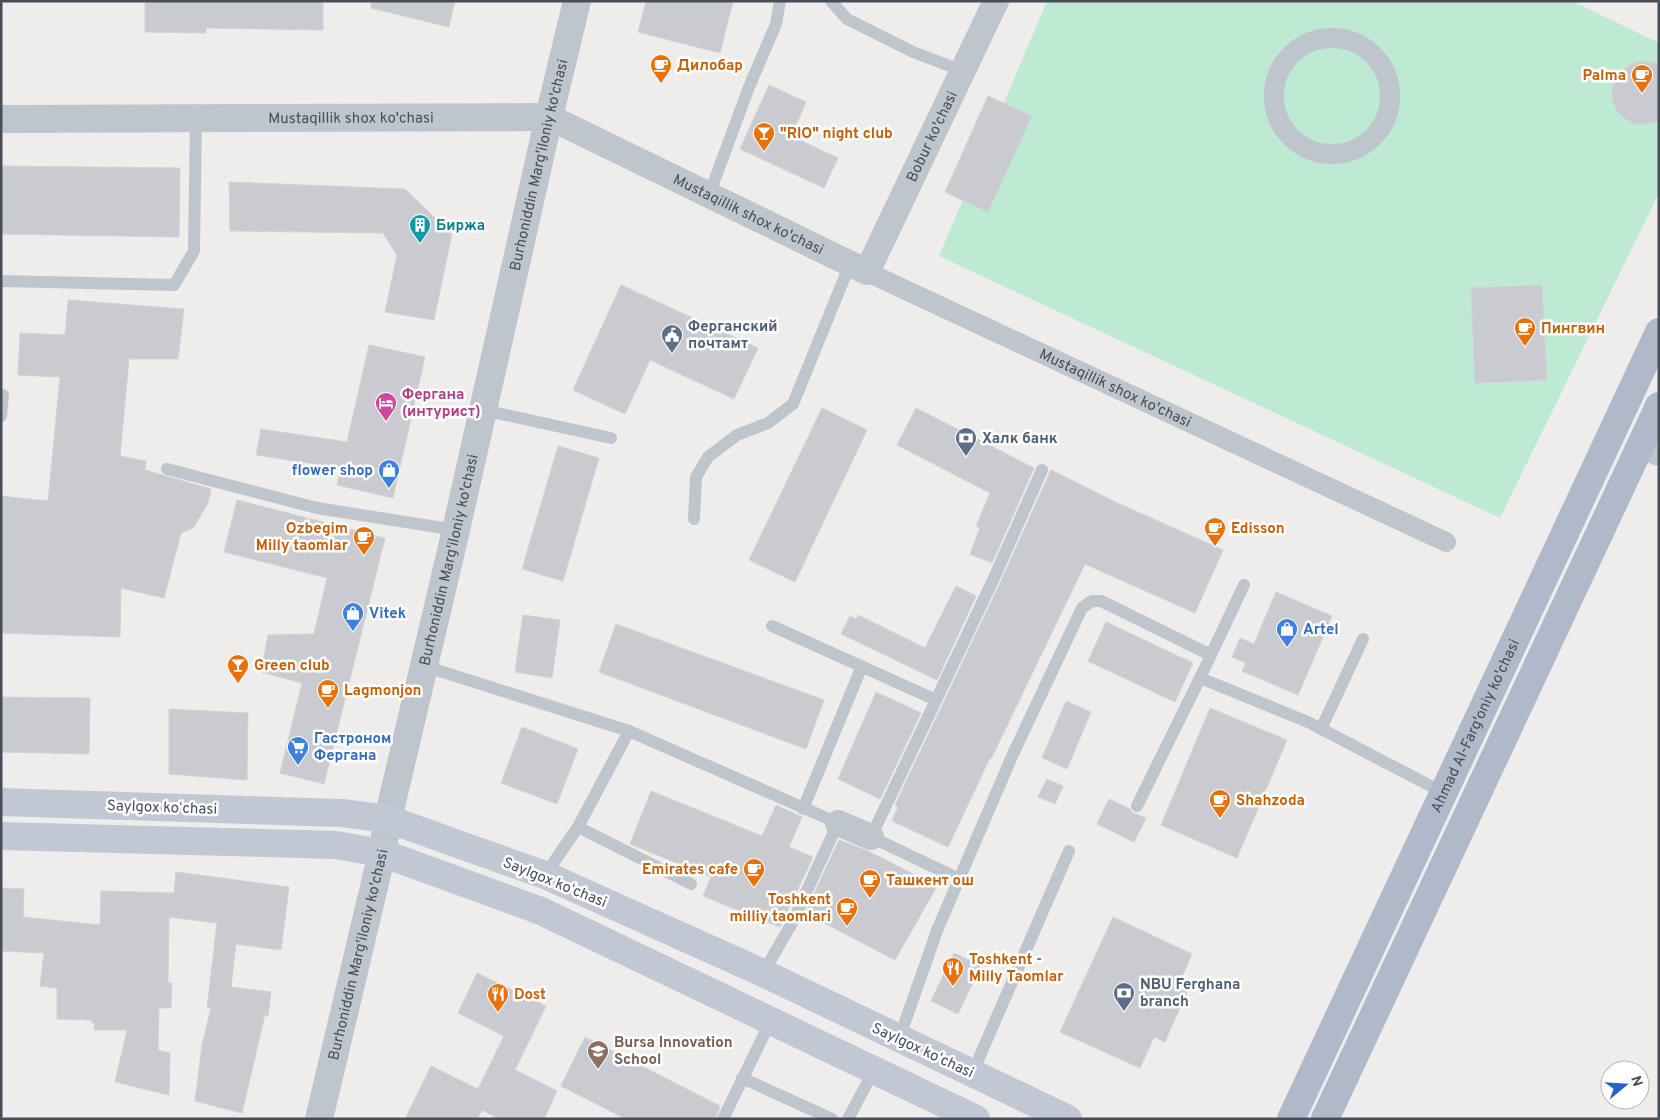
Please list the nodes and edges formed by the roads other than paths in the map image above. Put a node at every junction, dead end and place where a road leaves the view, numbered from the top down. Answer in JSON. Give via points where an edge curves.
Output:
{"nodes":[{"id":1,"x":577,"y":1,"type":"edge"},
{"id":2,"x":780,"y":1,"type":"edge"},
{"id":3,"x":831,"y":1,"type":"edge"},
{"id":4,"x":996,"y":1,"type":"edge"},
{"id":5,"x":1342,"y":38,"type":"joint"},
{"id":6,"x":963,"y":70,"type":"junction"},
{"id":7,"x":196,"y":117,"type":"junction"},
{"id":8,"x":549,"y":117,"type":"junction"},
{"id":9,"x":1,"y":118,"type":"edge"},
{"id":10,"x":708,"y":195,"type":"junction"},
{"id":11,"x":858,"y":268,"type":"junction"},
{"id":12,"x":1,"y":281,"type":"edge"},
{"id":13,"x":1659,"y":332,"type":"edge"},
{"id":14,"x":3,"y":396,"type":"dead end"},
{"id":15,"x":1659,"y":406,"type":"edge"},
{"id":16,"x":483,"y":410,"type":"junction"},
{"id":17,"x":1,"y":416,"type":"edge"},
{"id":18,"x":610,"y":438,"type":"dead end"},
{"id":19,"x":1650,"y":449,"type":"edge"},
{"id":20,"x":167,"y":470,"type":"dead end"},
{"id":21,"x":1042,"y":470,"type":"dead end"},
{"id":22,"x":694,"y":519,"type":"dead end"},
{"id":23,"x":456,"y":530,"type":"junction"},
{"id":24,"x":1446,"y":542,"type":"dead end"},
{"id":25,"x":1244,"y":585,"type":"dead end"},
{"id":26,"x":772,"y":626,"type":"dead end"},
{"id":27,"x":1363,"y":639,"type":"dead end"},
{"id":28,"x":1211,"y":655,"type":"junction"},
{"id":29,"x":424,"y":666,"type":"junction"},
{"id":30,"x":862,"y":666,"type":"junction"},
{"id":31,"x":1200,"y":678,"type":"junction"},
{"id":32,"x":936,"y":700,"type":"junction"},
{"id":33,"x":1321,"y":729,"type":"junction"},
{"id":34,"x":629,"y":731,"type":"junction"},
{"id":35,"x":1444,"y":793,"type":"junction"},
{"id":36,"x":1,"y":802,"type":"edge"},
{"id":37,"x":1137,"y":806,"type":"dead end"},
{"id":38,"x":803,"y":809,"type":"junction"},
{"id":39,"x":388,"y":819,"type":"junction"},
{"id":40,"x":838,"y":823,"type":"junction"},
{"id":41,"x":578,"y":826,"type":"junction"},
{"id":42,"x":1,"y":836,"type":"edge"},
{"id":43,"x":871,"y":837,"type":"junction"},
{"id":44,"x":1069,"y":851,"type":"dead end"},
{"id":45,"x":382,"y":853,"type":"junction"},
{"id":46,"x":545,"y":875,"type":"junction"},
{"id":47,"x":959,"y":879,"type":"junction"},
{"id":48,"x":691,"y":884,"type":"dead end"},
{"id":49,"x":763,"y":973,"type":"junction"},
{"id":50,"x":771,"y":1020,"type":"junction"},
{"id":51,"x":899,"y":1039,"type":"junction"},
{"id":52,"x":874,"y":1070,"type":"junction"},
{"id":53,"x":972,"y":1074,"type":"junction"},
{"id":54,"x":742,"y":1078,"type":"junction"},
{"id":55,"x":319,"y":1119,"type":"edge"},
{"id":56,"x":723,"y":1119,"type":"edge"},
{"id":57,"x":832,"y":1119,"type":"edge"},
{"id":58,"x":848,"y":1119,"type":"edge"},
{"id":59,"x":976,"y":1119,"type":"edge"},
{"id":60,"x":1068,"y":1119,"type":"edge"},
{"id":61,"x":1290,"y":1119,"type":"edge"},
{"id":62,"x":1325,"y":1119,"type":"edge"}],
"edges":[{"from":1,"to":8,"type":"street","name":"Burhoniddin Marg'iloniy ko'chasi"},
{"from":2,"to":10,"type":"lane","via":[[776,24]]},
{"from":3,"to":6,"type":"lane","via":[[847,19],[913,52]]},
{"from":4,"to":6,"type":"street","name":"Bobur ko'chasi"},
{"from":5,"to":5,"type":"street","via":[[1361,45],[1386,73],[1390,92],[1388,111],[1380,129],[1367,143],[1350,152],[1330,155],[1311,152],[1294,142],[1281,127],[1274,109],[1273,89],[1279,70],[1305,43]]},
{"from":6,"to":11,"type":"street","name":"Bobur ko'chasi"},
{"from":7,"to":8,"type":"street","name":"Mustaqillik shox ko'chasi"},
{"from":7,"to":9,"type":"street","name":"Mustaqillik shox ko'chasi"},
{"from":7,"to":12,"type":"lane","via":[[194,251],[174,285]]},
{"from":8,"to":10,"type":"street","name":"Mustaqillik shox ko'chasi"},
{"from":8,"to":16,"type":"street","name":"Burhoniddin Marg'iloniy ko'chasi"},
{"from":10,"to":11,"type":"street","name":"Mustaqillik shox ko'chasi"},
{"from":11,"to":22,"type":"lane","via":[[793,404],[768,423],[737,435],[708,457],[696,477]]},
{"from":11,"to":24,"type":"street","name":"Mustaqillik shox ko'chasi"},
{"from":13,"to":35,"type":"main road","name":"Ahmad Al-Farg'oniy ko'chasi"},
{"from":14,"to":17,"type":"lane"},
{"from":15,"to":19,"type":"main road","name":"Ahmad Al-Farg'oniy ko'chasi"},
{"from":16,"to":18,"type":"lane"},
{"from":16,"to":23,"type":"street","name":"Burhoniddin Marg'iloniy ko'chasi"},
{"from":19,"to":62,"type":"main road","name":"Ahmad Al-Farg'oniy ko'chasi"},
{"from":20,"to":23,"type":"lane","via":[[317,508]]},
{"from":21,"to":32,"type":"lane"},
{"from":23,"to":29,"type":"street","name":"Burhoniddin Marg'iloniy ko'chasi"},
{"from":25,"to":28,"type":"lane"},
{"from":26,"to":30,"type":"lane"},
{"from":27,"to":33,"type":"lane"},
{"from":28,"to":31,"type":"lane"},
{"from":28,"to":47,"type":"lane","via":[[1101,602],[1092,601],[1082,608]]},
{"from":29,"to":34,"type":"lane"},
{"from":29,"to":39,"type":"street","name":"Burhoniddin Marg'iloniy ko'chasi"},
{"from":30,"to":32,"type":"lane"},
{"from":30,"to":38,"type":"lane"},
{"from":31,"to":33,"type":"lane"},
{"from":31,"to":37,"type":"lane"},
{"from":32,"to":43,"type":"lane"},
{"from":33,"to":35,"type":"lane"},
{"from":34,"to":38,"type":"lane"},
{"from":34,"to":41,"type":"lane"},
{"from":35,"to":61,"type":"main road","name":"Ahmad Al-Farg'oniy ko'chasi"},
{"from":36,"to":39,"type":"main road","name":"Saylgox koʻchasi","via":[[342,813]]},
{"from":38,"to":40,"type":"lane"},
{"from":39,"to":45,"type":"street","name":"Burhoniddin Marg'iloniy ko'chasi"},
{"from":39,"to":46,"type":"main road","name":"Saylgox koʻchasi"},
{"from":40,"to":43,"type":"street"},
{"from":40,"to":49,"type":"lane","via":[[792,922]]},
{"from":41,"to":46,"type":"lane"},
{"from":41,"to":48,"type":"lane"},
{"from":42,"to":45,"type":"main road","via":[[336,845]]},
{"from":43,"to":47,"type":"lane"},
{"from":44,"to":53,"type":"lane"},
{"from":45,"to":50,"type":"main road","via":[[541,911]]},
{"from":45,"to":55,"type":"street","name":"Burhoniddin Marg'iloniy ko'chasi"},
{"from":46,"to":49,"type":"main road","name":"Saylgox koʻchasi"},
{"from":47,"to":51,"type":"lane"},
{"from":49,"to":51,"type":"main road","name":"Saylgox koʻchasi"},
{"from":50,"to":52,"type":"main road"},
{"from":50,"to":54,"type":"lane"},
{"from":51,"to":53,"type":"main road","name":"Saylgox koʻchasi"},
{"from":52,"to":58,"type":"lane"},
{"from":52,"to":59,"type":"main road"},
{"from":53,"to":60,"type":"main road","name":"Saylgox koʻchasi"},
{"from":54,"to":56,"type":"lane"},
{"from":54,"to":57,"type":"lane"}]}
